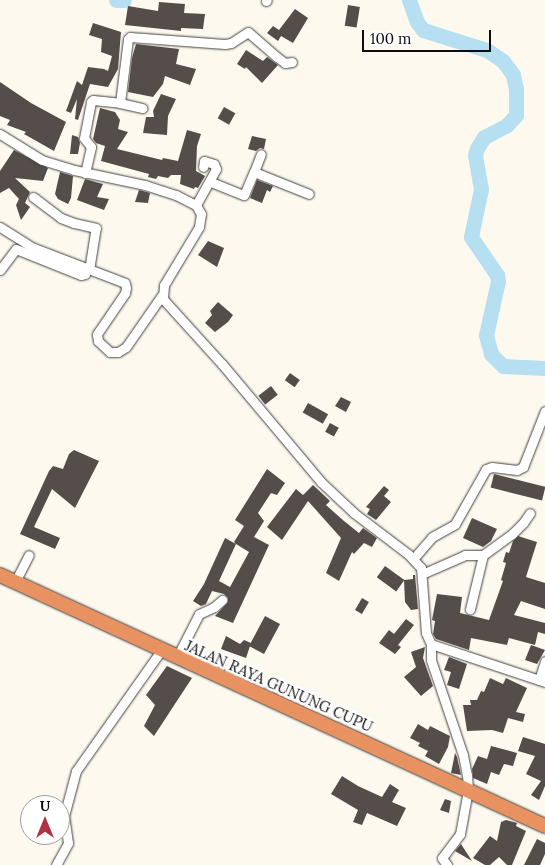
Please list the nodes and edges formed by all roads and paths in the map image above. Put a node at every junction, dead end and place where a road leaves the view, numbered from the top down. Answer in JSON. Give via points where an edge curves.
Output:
{"nodes":[{"id":1,"x":292,"y":62,"type":"dead end"},
{"id":2,"x":120,"y":103,"type":"junction"},
{"id":3,"x":142,"y":108,"type":"dead end"},
{"id":4,"x":0,"y":134,"type":"edge"},
{"id":5,"x":261,"y":154,"type":"dead end"},
{"id":6,"x":202,"y":167,"type":"dead end"},
{"id":7,"x":254,"y":172,"type":"junction"},
{"id":8,"x":84,"y":173,"type":"junction"},
{"id":9,"x":211,"y":182,"type":"junction"},
{"id":10,"x":309,"y":194,"type":"dead end"},
{"id":11,"x":33,"y":196,"type":"dead end"},
{"id":12,"x":196,"y":205,"type":"junction"},
{"id":13,"x":0,"y":227,"type":"edge"},
{"id":14,"x":0,"y":270,"type":"edge"},
{"id":15,"x":86,"y":271,"type":"junction"},
{"id":16,"x":162,"y":295,"type":"junction"},
{"id":17,"x":545,"y":411,"type":"edge"},
{"id":18,"x":530,"y":513,"type":"dead end"},
{"id":19,"x":29,"y":555,"type":"dead end"},
{"id":20,"x":483,"y":555,"type":"junction"},
{"id":21,"x":413,"y":559,"type":"junction"},
{"id":22,"x":422,"y":574,"type":"junction"},
{"id":23,"x":0,"y":576,"type":"edge"},
{"id":24,"x":14,"y":582,"type":"junction"},
{"id":25,"x":222,"y":600,"type":"dead end"},
{"id":26,"x":470,"y":609,"type":"dead end"},
{"id":27,"x":431,"y":644,"type":"junction"},
{"id":28,"x":162,"y":649,"type":"junction"},
{"id":29,"x":177,"y":657,"type":"junction"},
{"id":30,"x":545,"y":661,"type":"edge"},
{"id":31,"x":542,"y":681,"type":"edge"},
{"id":32,"x":468,"y":790,"type":"junction"},
{"id":33,"x":545,"y":826,"type":"edge"},
{"id":34,"x":56,"y":865,"type":"edge"},
{"id":35,"x":447,"y":865,"type":"edge"}],
"edges":[{"from":1,"to":2,"type":"street","via":[[286,63],[250,34],[244,33],[225,44],[130,37]]},
{"from":2,"to":3,"type":"street"},
{"from":2,"to":8,"type":"street","via":[[91,102],[84,138],[91,147]]},
{"from":4,"to":8,"type":"street","via":[[42,160]]},
{"from":5,"to":7,"type":"street"},
{"from":6,"to":9,"type":"street","via":[[204,161],[215,165]]},
{"from":7,"to":9,"type":"street","via":[[244,195]]},
{"from":7,"to":10,"type":"street"},
{"from":8,"to":12,"type":"street","via":[[145,185]]},
{"from":9,"to":12,"type":"street"},
{"from":11,"to":15,"type":"street","via":[[61,218],[96,228],[93,252]]},
{"from":12,"to":16,"type":"street","via":[[201,214],[199,227],[164,285]]},
{"from":13,"to":15,"type":"street","via":[[34,248]]},
{"from":14,"to":15,"type":"street","via":[[12,251],[19,249],[80,275]]},
{"from":15,"to":16,"type":"street","via":[[118,279],[126,286],[97,334],[98,341],[110,352],[126,347]]},
{"from":16,"to":21,"type":"street","via":[[321,482],[354,513]]},
{"from":17,"to":21,"type":"street","via":[[523,467],[517,470],[486,469],[453,526],[432,538]]},
{"from":18,"to":20,"type":"street","via":[[512,534]]},
{"from":19,"to":24,"type":"street"},
{"from":20,"to":22,"type":"street","via":[[457,558]]},
{"from":20,"to":26,"type":"street"},
{"from":21,"to":22,"type":"street"},
{"from":22,"to":27,"type":"street","via":[[426,634]]},
{"from":23,"to":24,"type":"highway","name":"JALAN RAYA GUNUNG CUPU"},
{"from":24,"to":28,"type":"highway","name":"JALAN RAYA GUNUNG CUPU"},
{"from":25,"to":29,"type":"street","via":[[214,608],[199,614]]},
{"from":27,"to":31,"type":"street"},
{"from":27,"to":32,"type":"street","via":[[431,660],[463,755]]},
{"from":28,"to":29,"type":"highway","name":"JALAN RAYA GUNUNG CUPU"},
{"from":28,"to":34,"type":"street","via":[[76,771],[64,816],[68,843]]},
{"from":29,"to":32,"type":"highway","name":"JALAN RAYA GUNUNG CUPU"},
{"from":30,"to":31,"type":"street"},
{"from":32,"to":33,"type":"highway","name":"JALAN RAYA GUNUNG CUPU"},
{"from":32,"to":35,"type":"street","via":[[459,836],[442,858]]}]}
